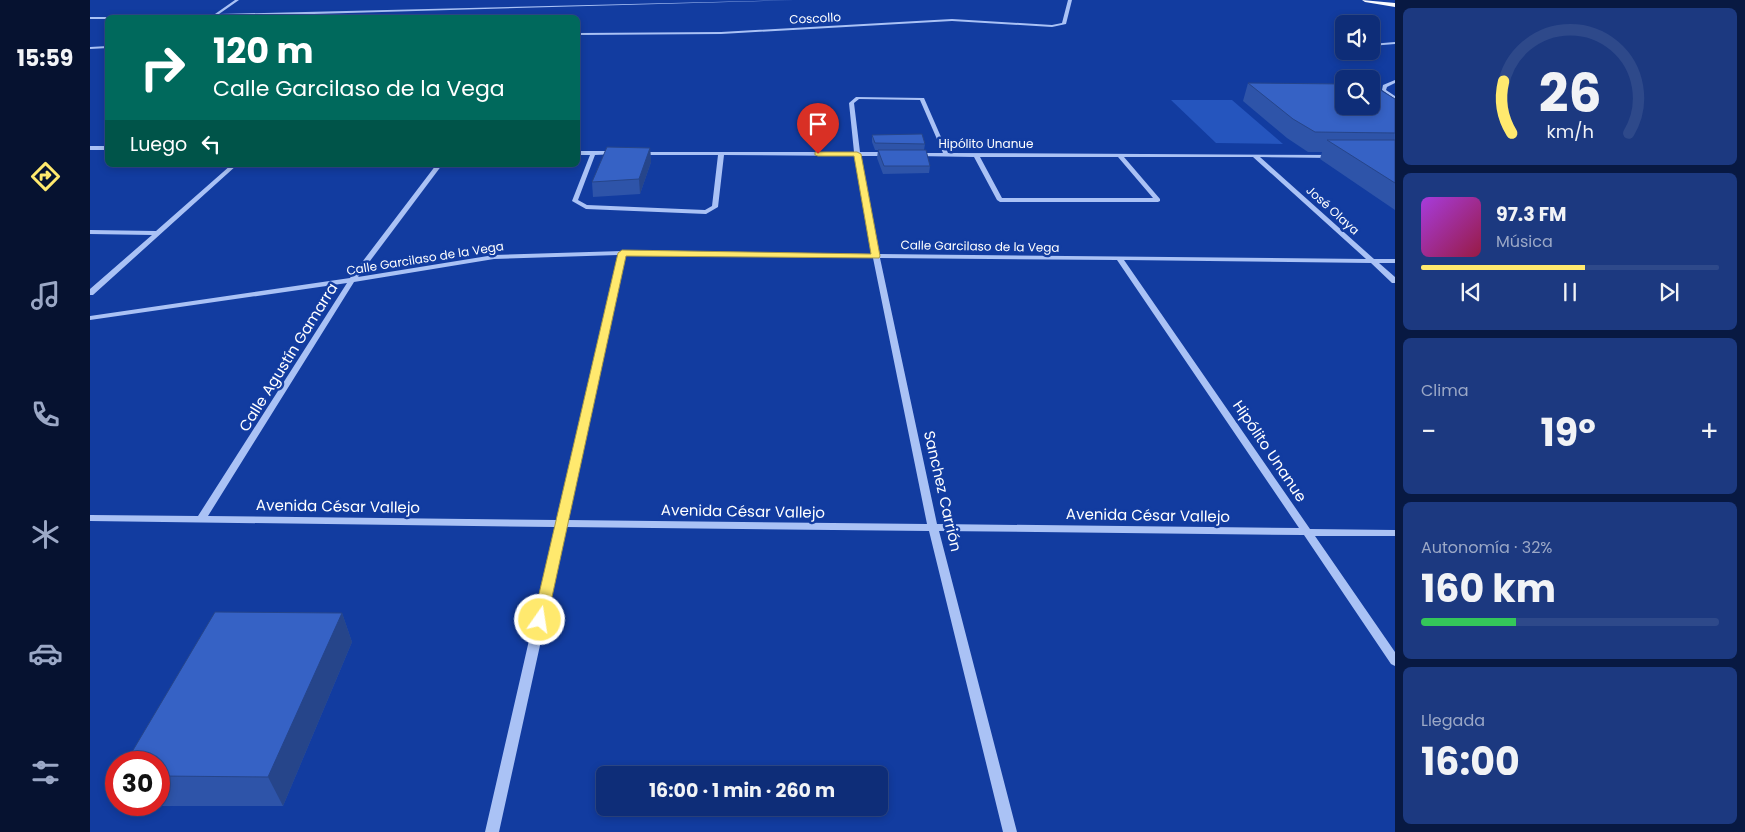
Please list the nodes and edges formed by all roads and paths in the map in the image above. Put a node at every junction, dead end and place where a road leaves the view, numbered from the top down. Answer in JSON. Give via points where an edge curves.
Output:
{"nodes":[{"id":1,"x":237,"y":0,"type":"edge"},
{"id":2,"x":793,"y":0,"type":"edge"},
{"id":3,"x":1070,"y":0,"type":"edge"},
{"id":4,"x":1365,"y":0,"type":"edge"},
{"id":5,"x":747,"y":1,"type":"edge"},
{"id":6,"x":1395,"y":5,"type":"edge"},
{"id":7,"x":216,"y":14,"type":"junction"},
{"id":8,"x":190,"y":15,"type":"edge"},
{"id":9,"x":90,"y":18,"type":"edge"},
{"id":10,"x":105,"y":18,"type":"edge"},
{"id":11,"x":580,"y":34,"type":"edge"},
{"id":12,"x":1395,"y":43,"type":"edge"},
{"id":13,"x":1380,"y":44,"type":"edge"},
{"id":14,"x":90,"y":48,"type":"edge"},
{"id":15,"x":105,"y":48,"type":"edge"},
{"id":16,"x":1395,"y":81,"type":"edge"},
{"id":17,"x":1395,"y":98,"type":"edge"},
{"id":18,"x":851,"y":102,"type":"joint"},
{"id":19,"x":90,"y":148,"type":"edge"},
{"id":20,"x":105,"y":148,"type":"edge"},
{"id":21,"x":580,"y":152,"type":"edge"},
{"id":22,"x":593,"y":153,"type":"junction"},
{"id":23,"x":622,"y":153,"type":"edge"},
{"id":24,"x":631,"y":153,"type":"edge"},
{"id":25,"x":721,"y":154,"type":"junction"},
{"id":26,"x":857,"y":154,"type":"junction"},
{"id":27,"x":896,"y":154,"type":"edge"},
{"id":28,"x":906,"y":155,"type":"edge"},
{"id":29,"x":946,"y":155,"type":"junction"},
{"id":30,"x":976,"y":156,"type":"junction"},
{"id":31,"x":1120,"y":156,"type":"junction"},
{"id":32,"x":1255,"y":156,"type":"junction"},
{"id":33,"x":1335,"y":156,"type":"edge"},
{"id":34,"x":232,"y":167,"type":"edge"},
{"id":35,"x":437,"y":167,"type":"edge"},
{"id":36,"x":90,"y":232,"type":"edge"},
{"id":37,"x":158,"y":233,"type":"junction"},
{"id":38,"x":622,"y":253,"type":"junction"},
{"id":39,"x":876,"y":256,"type":"junction"},
{"id":40,"x":1120,"y":258,"type":"junction"},
{"id":41,"x":1373,"y":261,"type":"junction"},
{"id":42,"x":1395,"y":261,"type":"edge"},
{"id":43,"x":352,"y":280,"type":"junction"},
{"id":44,"x":1395,"y":281,"type":"edge"},
{"id":45,"x":90,"y":293,"type":"edge"},
{"id":46,"x":90,"y":318,"type":"edge"},
{"id":47,"x":90,"y":518,"type":"edge"},
{"id":48,"x":201,"y":519,"type":"junction"},
{"id":49,"x":562,"y":524,"type":"junction"},
{"id":50,"x":933,"y":528,"type":"junction"},
{"id":51,"x":1308,"y":532,"type":"junction"},
{"id":52,"x":1395,"y":533,"type":"edge"},
{"id":53,"x":1395,"y":661,"type":"edge"},
{"id":54,"x":492,"y":832,"type":"edge"},
{"id":55,"x":1010,"y":832,"type":"edge"}],
"edges":[{"from":1,"to":7,"type":"street"},
{"from":2,"to":5,"type":"street"},
{"from":3,"to":11,"type":"street","name":"Coscollo","via":[[1064,24],[1052,26],[952,20],[721,33]]},
{"from":4,"to":6,"type":"main road"},
{"from":5,"to":7,"type":"street"},
{"from":7,"to":8,"type":"street"},
{"from":9,"to":10,"type":"street"},
{"from":12,"to":13,"type":"street"},
{"from":14,"to":15,"type":"street"},
{"from":16,"to":17,"type":"street","via":[[1384,90]]},
{"from":18,"to":26,"type":"street"},
{"from":18,"to":29,"type":"street","via":[[858,98],[922,99]]},
{"from":19,"to":20,"type":"street"},
{"from":21,"to":22,"type":"street"},
{"from":22,"to":23,"type":"street"},
{"from":22,"to":25,"type":"street","via":[[575,201],[586,206],[706,212],[715,207]]},
{"from":24,"to":25,"type":"street"},
{"from":25,"to":26,"type":"street"},
{"from":26,"to":27,"type":"street"},
{"from":26,"to":39,"type":"street","name":"Sanchez Carrión"},
{"from":28,"to":29,"type":"street","name":"Hipólito Unanue"},
{"from":29,"to":30,"type":"street","name":"Hipólito Unanue"},
{"from":30,"to":31,"type":"street","name":"Hipólito Unanue"},
{"from":30,"to":31,"type":"street","via":[[1000,200],[1158,200]]},
{"from":31,"to":32,"type":"street","name":"Hipólito Unanue"},
{"from":32,"to":33,"type":"street","name":"Hipólito Unanue"},
{"from":32,"to":41,"type":"street","name":"José Olaya"},
{"from":34,"to":37,"type":"street"},
{"from":35,"to":43,"type":"street","name":"Calle Agustín Gamarra"},
{"from":36,"to":37,"type":"street"},
{"from":37,"to":45,"type":"street"},
{"from":38,"to":39,"type":"street","name":"Calle Garcilaso de la Vega"},
{"from":38,"to":43,"type":"street","name":"Calle Garcilaso de la Vega","via":[[494,257]]},
{"from":38,"to":49,"type":"street"},
{"from":39,"to":40,"type":"street","name":"Calle Garcilaso de la Vega"},
{"from":39,"to":50,"type":"street","name":"Sanchez Carrión"},
{"from":40,"to":41,"type":"street","name":"Calle Garcilaso de la Vega"},
{"from":40,"to":51,"type":"street","name":"Hipólito Unanue"},
{"from":41,"to":42,"type":"street","name":"Calle Garcilaso de la Vega"},
{"from":41,"to":44,"type":"street","name":"José Olaya"},
{"from":43,"to":46,"type":"street","name":"Calle Garcilaso de la Vega"},
{"from":43,"to":48,"type":"street","name":"Calle Agustín Gamarra"},
{"from":47,"to":48,"type":"street","name":"Avenida César Vallejo"},
{"from":48,"to":49,"type":"street","name":"Avenida César Vallejo"},
{"from":49,"to":50,"type":"street","name":"Avenida César Vallejo"},
{"from":49,"to":54,"type":"street"},
{"from":50,"to":51,"type":"street","name":"Avenida César Vallejo"},
{"from":50,"to":55,"type":"street","name":"Sanchez Carrión"},
{"from":51,"to":52,"type":"street","name":"Avenida César Vallejo"},
{"from":51,"to":53,"type":"street","name":"Hipólito Unanue"}]}
